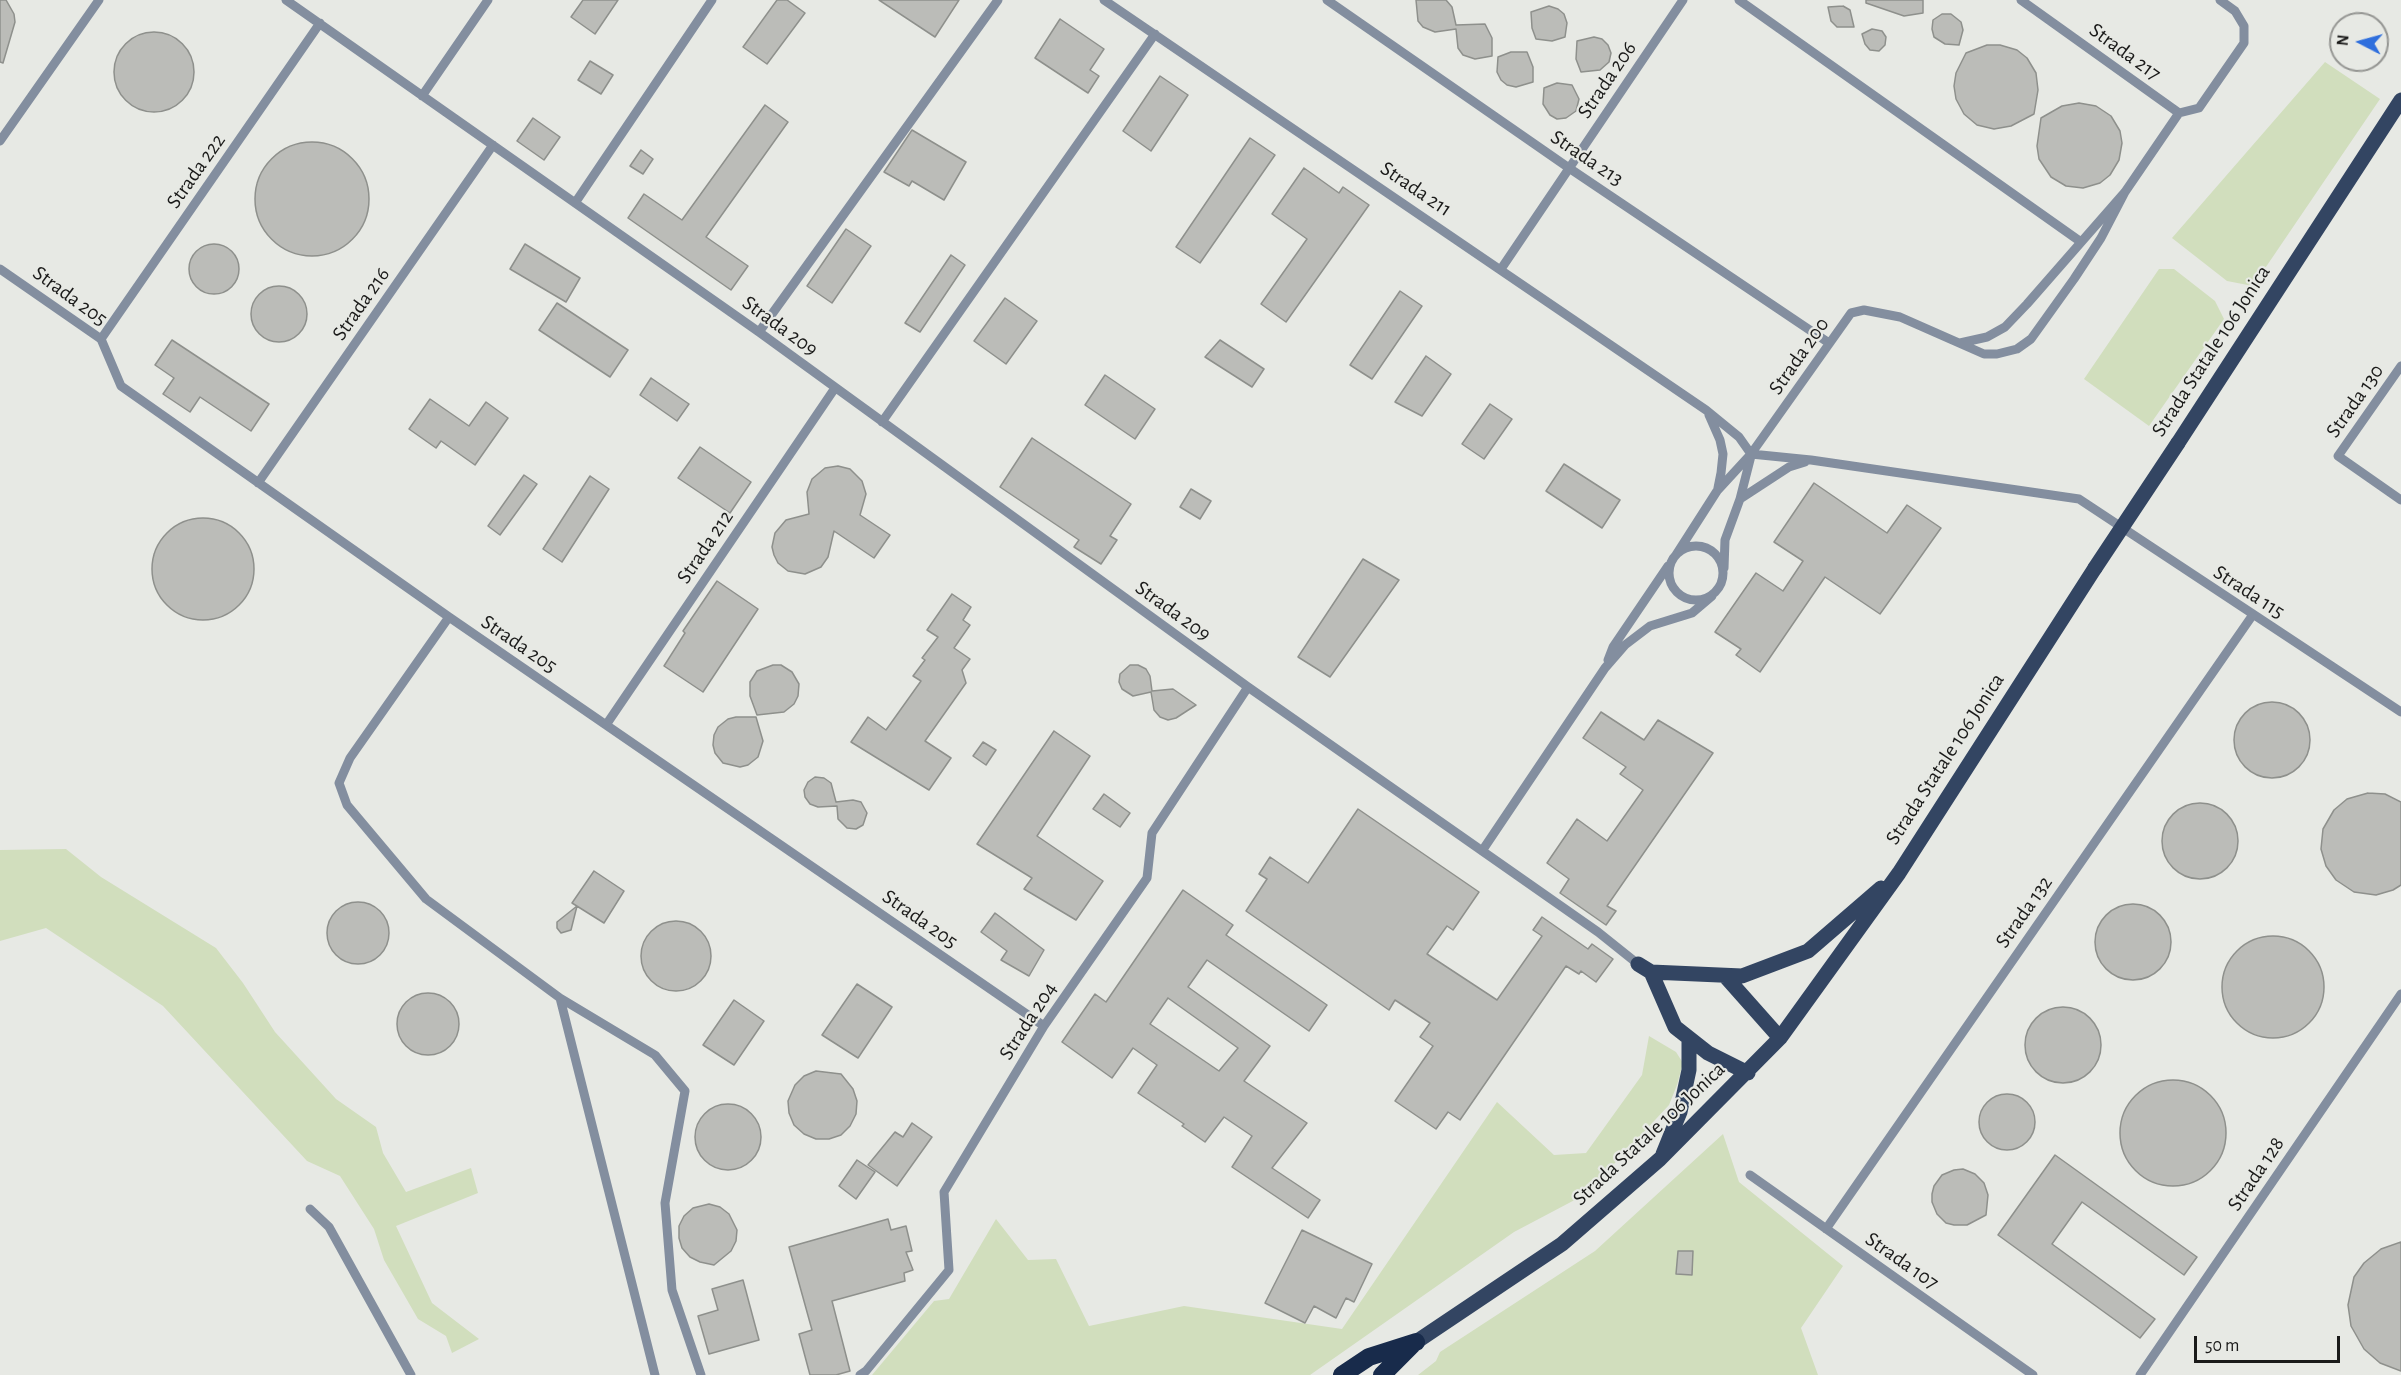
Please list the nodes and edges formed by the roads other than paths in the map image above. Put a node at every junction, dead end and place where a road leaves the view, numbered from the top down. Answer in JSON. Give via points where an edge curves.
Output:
{"nodes":[{"id":1,"x":99,"y":0,"type":"edge"},
{"id":2,"x":286,"y":0,"type":"edge"},
{"id":3,"x":488,"y":0,"type":"edge"},
{"id":4,"x":712,"y":0,"type":"edge"},
{"id":5,"x":998,"y":0,"type":"edge"},
{"id":6,"x":1104,"y":0,"type":"edge"},
{"id":7,"x":1327,"y":0,"type":"edge"},
{"id":8,"x":1683,"y":0,"type":"edge"},
{"id":9,"x":1739,"y":0,"type":"edge"},
{"id":10,"x":2021,"y":0,"type":"edge"},
{"id":11,"x":2220,"y":0,"type":"edge"},
{"id":12,"x":320,"y":23,"type":"junction"},
{"id":13,"x":1155,"y":34,"type":"junction"},
{"id":14,"x":422,"y":96,"type":"junction"},
{"id":15,"x":2401,"y":100,"type":"edge"},
{"id":16,"x":2180,"y":113,"type":"junction"},
{"id":17,"x":0,"y":141,"type":"edge"},
{"id":18,"x":492,"y":145,"type":"junction"},
{"id":19,"x":1569,"y":168,"type":"junction"},
{"id":20,"x":2125,"y":192,"type":"junction"},
{"id":21,"x":575,"y":203,"type":"junction"},
{"id":22,"x":2081,"y":242,"type":"junction"},
{"id":23,"x":0,"y":269,"type":"edge"},
{"id":24,"x":1501,"y":269,"type":"junction"},
{"id":25,"x":759,"y":332,"type":"junction"},
{"id":26,"x":102,"y":339,"type":"junction"},
{"id":27,"x":1828,"y":343,"type":"junction"},
{"id":28,"x":1960,"y":343,"type":"junction"},
{"id":29,"x":2401,"y":366,"type":"edge"},
{"id":30,"x":835,"y":388,"type":"junction"},
{"id":31,"x":1706,"y":410,"type":"junction"},
{"id":32,"x":882,"y":422,"type":"junction"},
{"id":33,"x":1751,"y":454,"type":"junction"},
{"id":34,"x":1811,"y":460,"type":"junction"},
{"id":35,"x":258,"y":483,"type":"junction"},
{"id":36,"x":1717,"y":491,"type":"junction"},
{"id":37,"x":1740,"y":499,"type":"junction"},
{"id":38,"x":2401,"y":500,"type":"edge"},
{"id":39,"x":1673,"y":558,"type":"junction"},
{"id":40,"x":1723,"y":572,"type":"junction"},
{"id":41,"x":1712,"y":596,"type":"junction"},
{"id":42,"x":2252,"y":616,"type":"junction"},
{"id":43,"x":449,"y":618,"type":"junction"},
{"id":44,"x":1605,"y":668,"type":"junction"},
{"id":45,"x":1248,"y":687,"type":"junction"},
{"id":46,"x":2401,"y":712,"type":"edge"},
{"id":47,"x":606,"y":725,"type":"junction"},
{"id":48,"x":1482,"y":851,"type":"junction"},
{"id":49,"x":1899,"y":873,"type":"junction"},
{"id":50,"x":1644,"y":968,"type":"junction"},
{"id":51,"x":1725,"y":976,"type":"junction"},
{"id":52,"x":2401,"y":994,"type":"edge"},
{"id":53,"x":560,"y":998,"type":"junction"},
{"id":54,"x":1044,"y":1026,"type":"junction"},
{"id":55,"x":1780,"y":1038,"type":"junction"},
{"id":56,"x":1689,"y":1039,"type":"junction"},
{"id":57,"x":1748,"y":1072,"type":"junction"},
{"id":58,"x":1660,"y":1159,"type":"junction"},
{"id":59,"x":1750,"y":1175,"type":"dead end"},
{"id":60,"x":310,"y":1209,"type":"dead end"},
{"id":61,"x":1826,"y":1229,"type":"junction"},
{"id":62,"x":1416,"y":1342,"type":"junction"},
{"id":63,"x":411,"y":1375,"type":"edge"},
{"id":64,"x":655,"y":1375,"type":"edge"},
{"id":65,"x":701,"y":1375,"type":"edge"},
{"id":66,"x":860,"y":1375,"type":"edge"},
{"id":67,"x":1342,"y":1375,"type":"edge"},
{"id":68,"x":1382,"y":1375,"type":"edge"},
{"id":69,"x":2033,"y":1375,"type":"edge"},
{"id":70,"x":2140,"y":1375,"type":"edge"}],
"edges":[{"from":1,"to":17,"type":"lane"},
{"from":2,"to":12,"type":"lane","name":"Strada 209"},
{"from":3,"to":14,"type":"lane"},
{"from":4,"to":21,"type":"lane"},
{"from":5,"to":25,"type":"lane"},
{"from":6,"to":13,"type":"lane","name":"Strada 211"},
{"from":7,"to":19,"type":"lane","name":"Strada 213"},
{"from":8,"to":19,"type":"lane","name":"Strada 206"},
{"from":9,"to":22,"type":"lane"},
{"from":10,"to":16,"type":"lane","name":"Strada 217"},
{"from":11,"to":16,"type":"lane","via":[[2235,11],[2244,26],[2244,43],[2199,108]]},
{"from":12,"to":14,"type":"lane","name":"Strada 209"},
{"from":12,"to":26,"type":"lane","name":"Strada 222"},
{"from":13,"to":24,"type":"lane","name":"Strada 211"},
{"from":13,"to":32,"type":"lane"},
{"from":14,"to":18,"type":"lane","name":"Strada 209"},
{"from":15,"to":49,"type":"main road","name":"Strada Statale 106 Jonica","bridge":true},
{"from":16,"to":20,"type":"lane","name":"Strada 200"},
{"from":18,"to":21,"type":"lane","name":"Strada 209"},
{"from":18,"to":35,"type":"lane","name":"Strada 216"},
{"from":19,"to":24,"type":"lane","name":"Strada 206"},
{"from":19,"to":27,"type":"lane","name":"Strada 213"},
{"from":20,"to":22,"type":"lane","name":"Strada 200"},
{"from":20,"to":28,"type":"lane","name":"Strada 200","via":[[2080,271],[2031,339],[2017,349],[1997,354],[1984,354]]},
{"from":21,"to":25,"type":"lane","name":"Strada 209"},
{"from":22,"to":28,"type":"lane","name":"Strada 200","via":[[2005,327],[1987,337]]},
{"from":23,"to":26,"type":"lane","name":"Strada 205"},
{"from":24,"to":31,"type":"lane","name":"Strada 211"},
{"from":25,"to":30,"type":"lane","name":"Strada 209"},
{"from":26,"to":35,"type":"lane","name":"Strada 205","via":[[121,386]]},
{"from":27,"to":28,"type":"lane","name":"Strada 200","via":[[1851,314],[1864,310],[1900,316]]},
{"from":27,"to":33,"type":"lane","name":"Strada 200"},
{"from":29,"to":38,"type":"lane","name":"Strada 130","via":[[2338,456]]},
{"from":30,"to":32,"type":"lane","name":"Strada 209"},
{"from":30,"to":47,"type":"lane","name":"Strada 212"},
{"from":31,"to":33,"type":"lane","name":"Strada 211","via":[[1739,437]]},
{"from":31,"to":36,"type":"lane","via":[[1722,453]]},
{"from":32,"to":45,"type":"lane","name":"Strada 209"},
{"from":33,"to":34,"type":"lane"},
{"from":33,"to":36,"type":"lane"},
{"from":33,"to":37,"type":"lane"},
{"from":34,"to":37,"type":"lane","via":[[1789,467]]},
{"from":34,"to":42,"type":"lane","name":"Strada 115","via":[[2079,499]]},
{"from":35,"to":43,"type":"lane","name":"Strada 205"},
{"from":36,"to":39,"type":"lane"},
{"from":37,"to":40,"type":"lane","via":[[1725,540]]},
{"from":39,"to":40,"type":"lane","via":[[1692,546],[1710,549],[1717,555]]},
{"from":39,"to":41,"type":"lane","via":[[1669,580],[1678,595],[1695,601]]},
{"from":39,"to":44,"type":"lane","via":[[1613,647]]},
{"from":40,"to":41,"type":"lane"},
{"from":41,"to":44,"type":"lane","via":[[1692,613],[1639,633]]},
{"from":42,"to":46,"type":"lane","name":"Strada 115"},
{"from":42,"to":61,"type":"lane","name":"Strada 132"},
{"from":43,"to":47,"type":"lane","name":"Strada 205"},
{"from":43,"to":53,"type":"lane","via":[[350,758],[339,783],[347,805],[426,899]]},
{"from":44,"to":48,"type":"lane"},
{"from":45,"to":48,"type":"lane","name":"Strada 209"},
{"from":45,"to":54,"type":"lane","name":"Strada 204","via":[[1152,833],[1148,878]]},
{"from":47,"to":54,"type":"lane","name":"Strada 205"},
{"from":48,"to":50,"type":"lane","name":"Strada 209"},
{"from":49,"to":51,"type":"main road","via":[[1808,951],[1742,976]]},
{"from":49,"to":55,"type":"main road","name":"Strada Statale 106 Jonica"},
{"from":50,"to":51,"type":"main road"},
{"from":50,"to":56,"type":"main road","via":[[1675,1027]]},
{"from":51,"to":55,"type":"main road"},
{"from":52,"to":70,"type":"lane","name":"Strada 128"},
{"from":53,"to":64,"type":"lane"},
{"from":53,"to":65,"type":"lane","via":[[655,1055],[685,1091],[665,1203],[672,1290]]},
{"from":54,"to":66,"type":"lane","name":"Strada 204","via":[[944,1192],[949,1270]]},
{"from":55,"to":57,"type":"main road","name":"Strada Statale 106 Jonica"},
{"from":56,"to":57,"type":"main road"},
{"from":56,"to":58,"type":"main road","via":[[1689,1070],[1680,1112]]},
{"from":57,"to":58,"type":"main road","name":"Strada Statale 106 Jonica"},
{"from":58,"to":62,"type":"main road","name":"Strada Statale 106 Jonica","via":[[1562,1244]]},
{"from":59,"to":61,"type":"lane","name":"Strada 107"},
{"from":60,"to":63,"type":"lane","via":[[329,1227]]},
{"from":61,"to":69,"type":"lane","name":"Strada 107"},
{"from":62,"to":67,"type":"highway","name":"Strada Statale 106 Jonica","via":[[1370,1357]]},
{"from":62,"to":68,"type":"highway","name":"Strada Statale 106 Jonica"}]}
